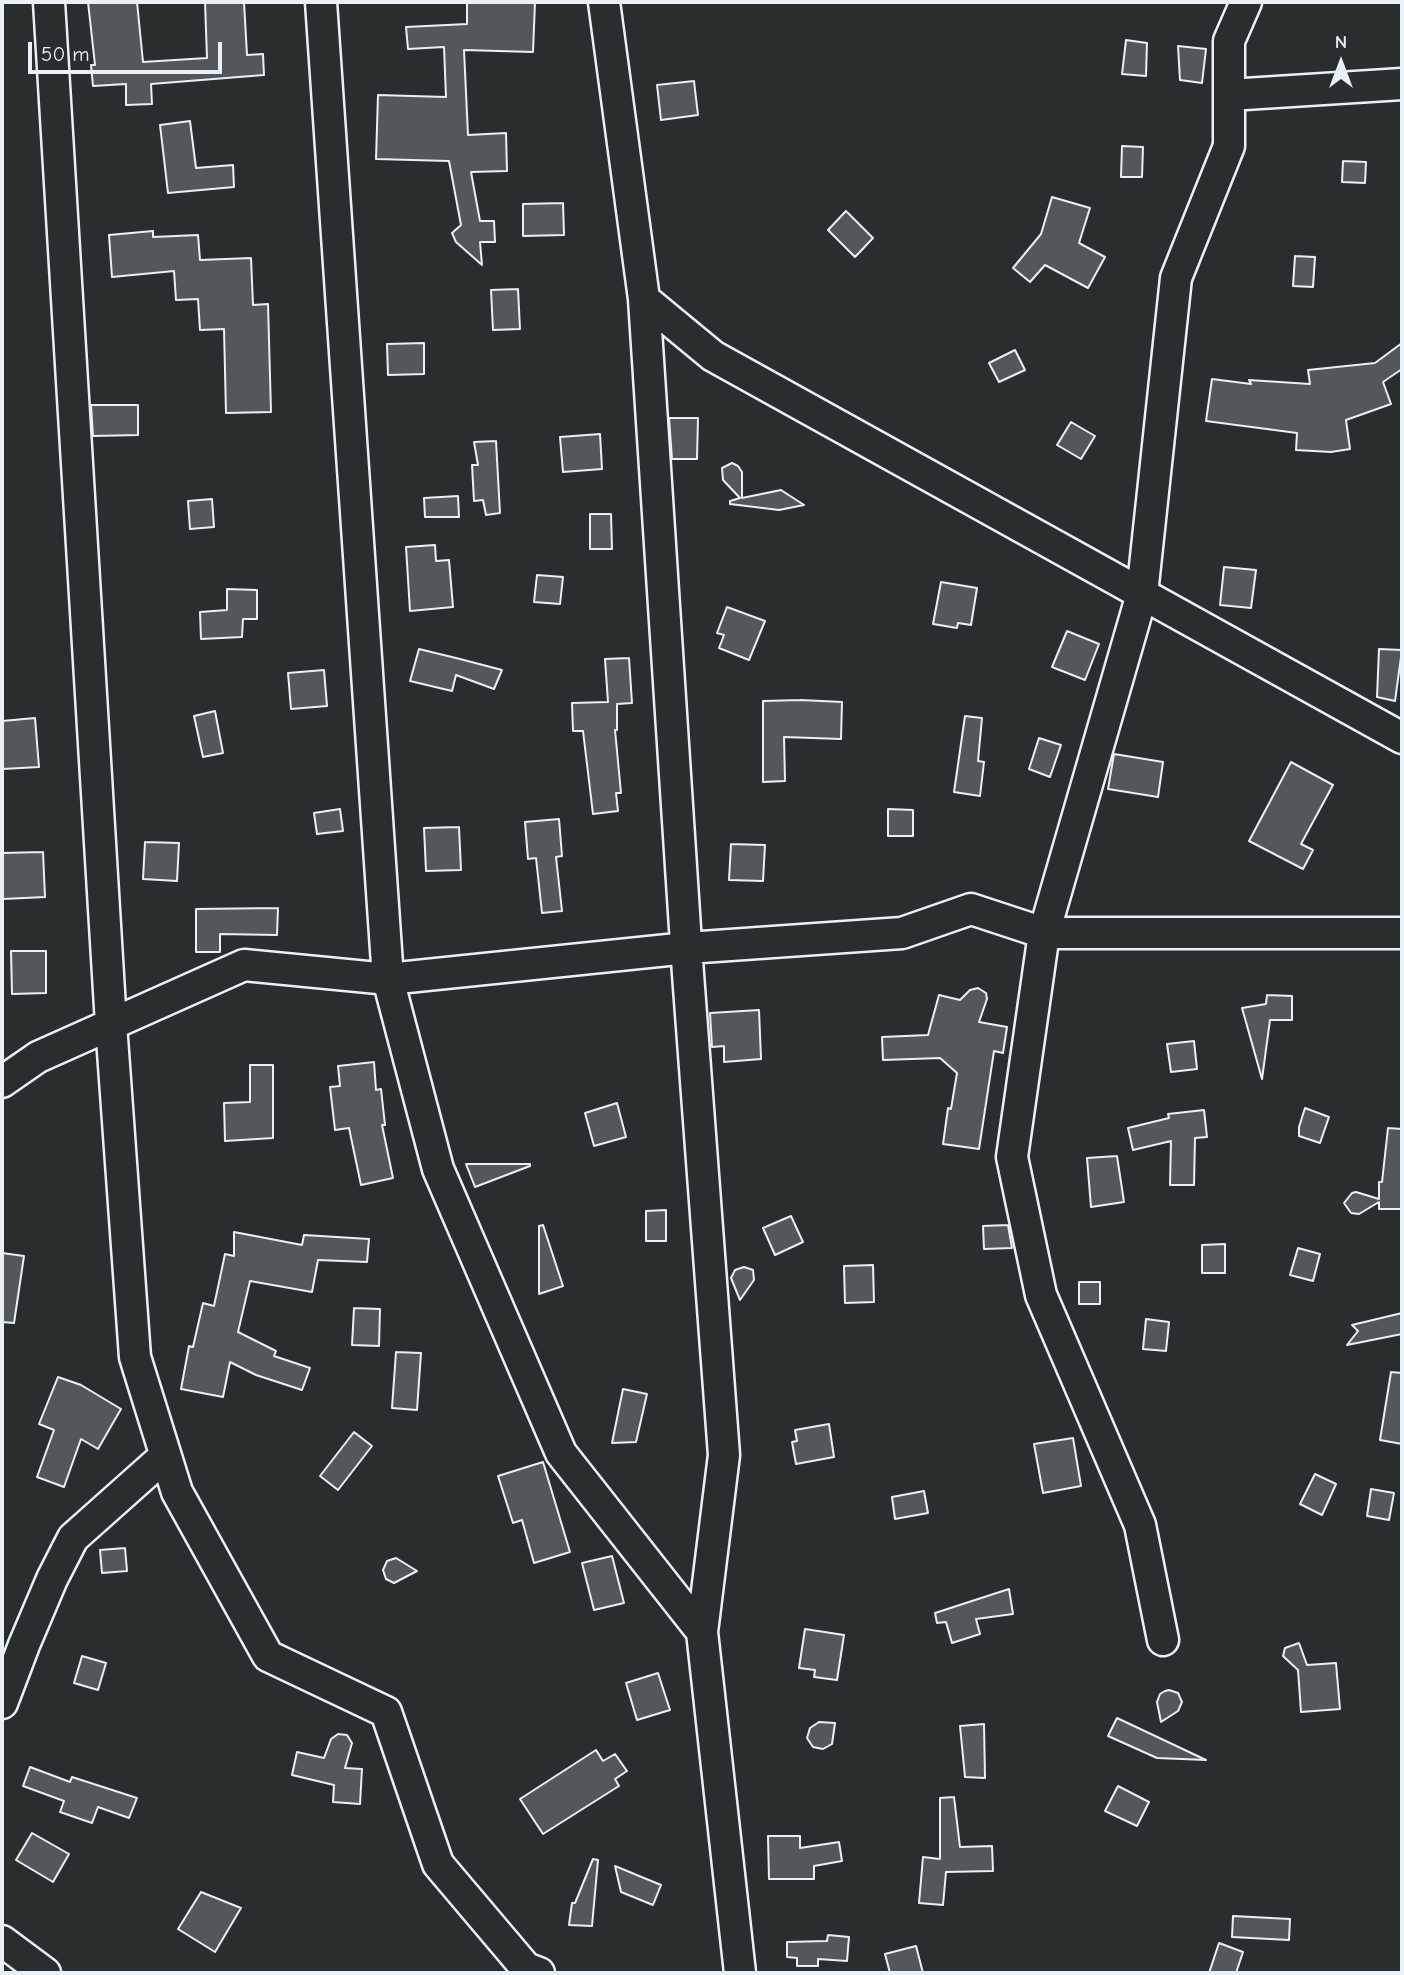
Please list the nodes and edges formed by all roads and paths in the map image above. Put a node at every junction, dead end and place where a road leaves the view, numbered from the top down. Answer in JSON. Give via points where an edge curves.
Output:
{"nodes":[{"id":1,"x":49,"y":2,"type":"edge"},
{"id":2,"x":321,"y":2,"type":"edge"},
{"id":3,"x":604,"y":2,"type":"edge"},
{"id":4,"x":1246,"y":2,"type":"edge"},
{"id":5,"x":1402,"y":84,"type":"edge"},
{"id":6,"x":1229,"y":94,"type":"junction"},
{"id":7,"x":643,"y":299,"type":"junction"},
{"id":8,"x":1142,"y":594,"type":"junction"},
{"id":9,"x":1402,"y":738,"type":"edge"},
{"id":10,"x":1044,"y":933,"type":"junction"},
{"id":11,"x":1402,"y":933,"type":"edge"},
{"id":12,"x":687,"y":948,"type":"junction"},
{"id":13,"x":387,"y":979,"type":"junction"},
{"id":14,"x":111,"y":1024,"type":"junction"},
{"id":15,"x":2,"y":1082,"type":"edge"},
{"id":16,"x":166,"y":1456,"type":"junction"},
{"id":17,"x":702,"y":1632,"type":"junction"},
{"id":18,"x":1163,"y":1640,"type":"dead end"},
{"id":19,"x":2,"y":1703,"type":"edge"},
{"id":20,"x":2,"y":1941,"type":"edge"},
{"id":21,"x":45,"y":1973,"type":"edge"},
{"id":22,"x":539,"y":1973,"type":"edge"},
{"id":23,"x":740,"y":1973,"type":"edge"}],
"edges":[{"from":1,"to":14,"type":"street"},
{"from":2,"to":13,"type":"street"},
{"from":3,"to":7,"type":"street"},
{"from":4,"to":6,"type":"street","via":[[1229,41]]},
{"from":5,"to":6,"type":"street"},
{"from":6,"to":8,"type":"street","via":[[1229,146],[1176,278]]},
{"from":7,"to":8,"type":"street","via":[[713,356]]},
{"from":7,"to":12,"type":"street"},
{"from":8,"to":9,"type":"street"},
{"from":8,"to":10,"type":"street"},
{"from":10,"to":11,"type":"street"},
{"from":10,"to":12,"type":"street","via":[[971,909],[902,933]]},
{"from":10,"to":18,"type":"street","via":[[1012,1157],[1041,1295],[1140,1525]]},
{"from":12,"to":13,"type":"street"},
{"from":12,"to":17,"type":"street","via":[[724,1455]]},
{"from":13,"to":14,"type":"street","via":[[244,965]]},
{"from":13,"to":17,"type":"street","via":[[438,1169],[561,1454]]},
{"from":14,"to":15,"type":"street","via":[[38,1057]]},
{"from":14,"to":16,"type":"street","via":[[135,1357]]},
{"from":16,"to":19,"type":"street","via":[[74,1538],[52,1579]]},
{"from":16,"to":22,"type":"street","via":[[177,1492],[268,1656],[386,1712],[438,1864],[526,1968]]},
{"from":17,"to":23,"type":"street"},
{"from":20,"to":21,"type":"street"}]}
